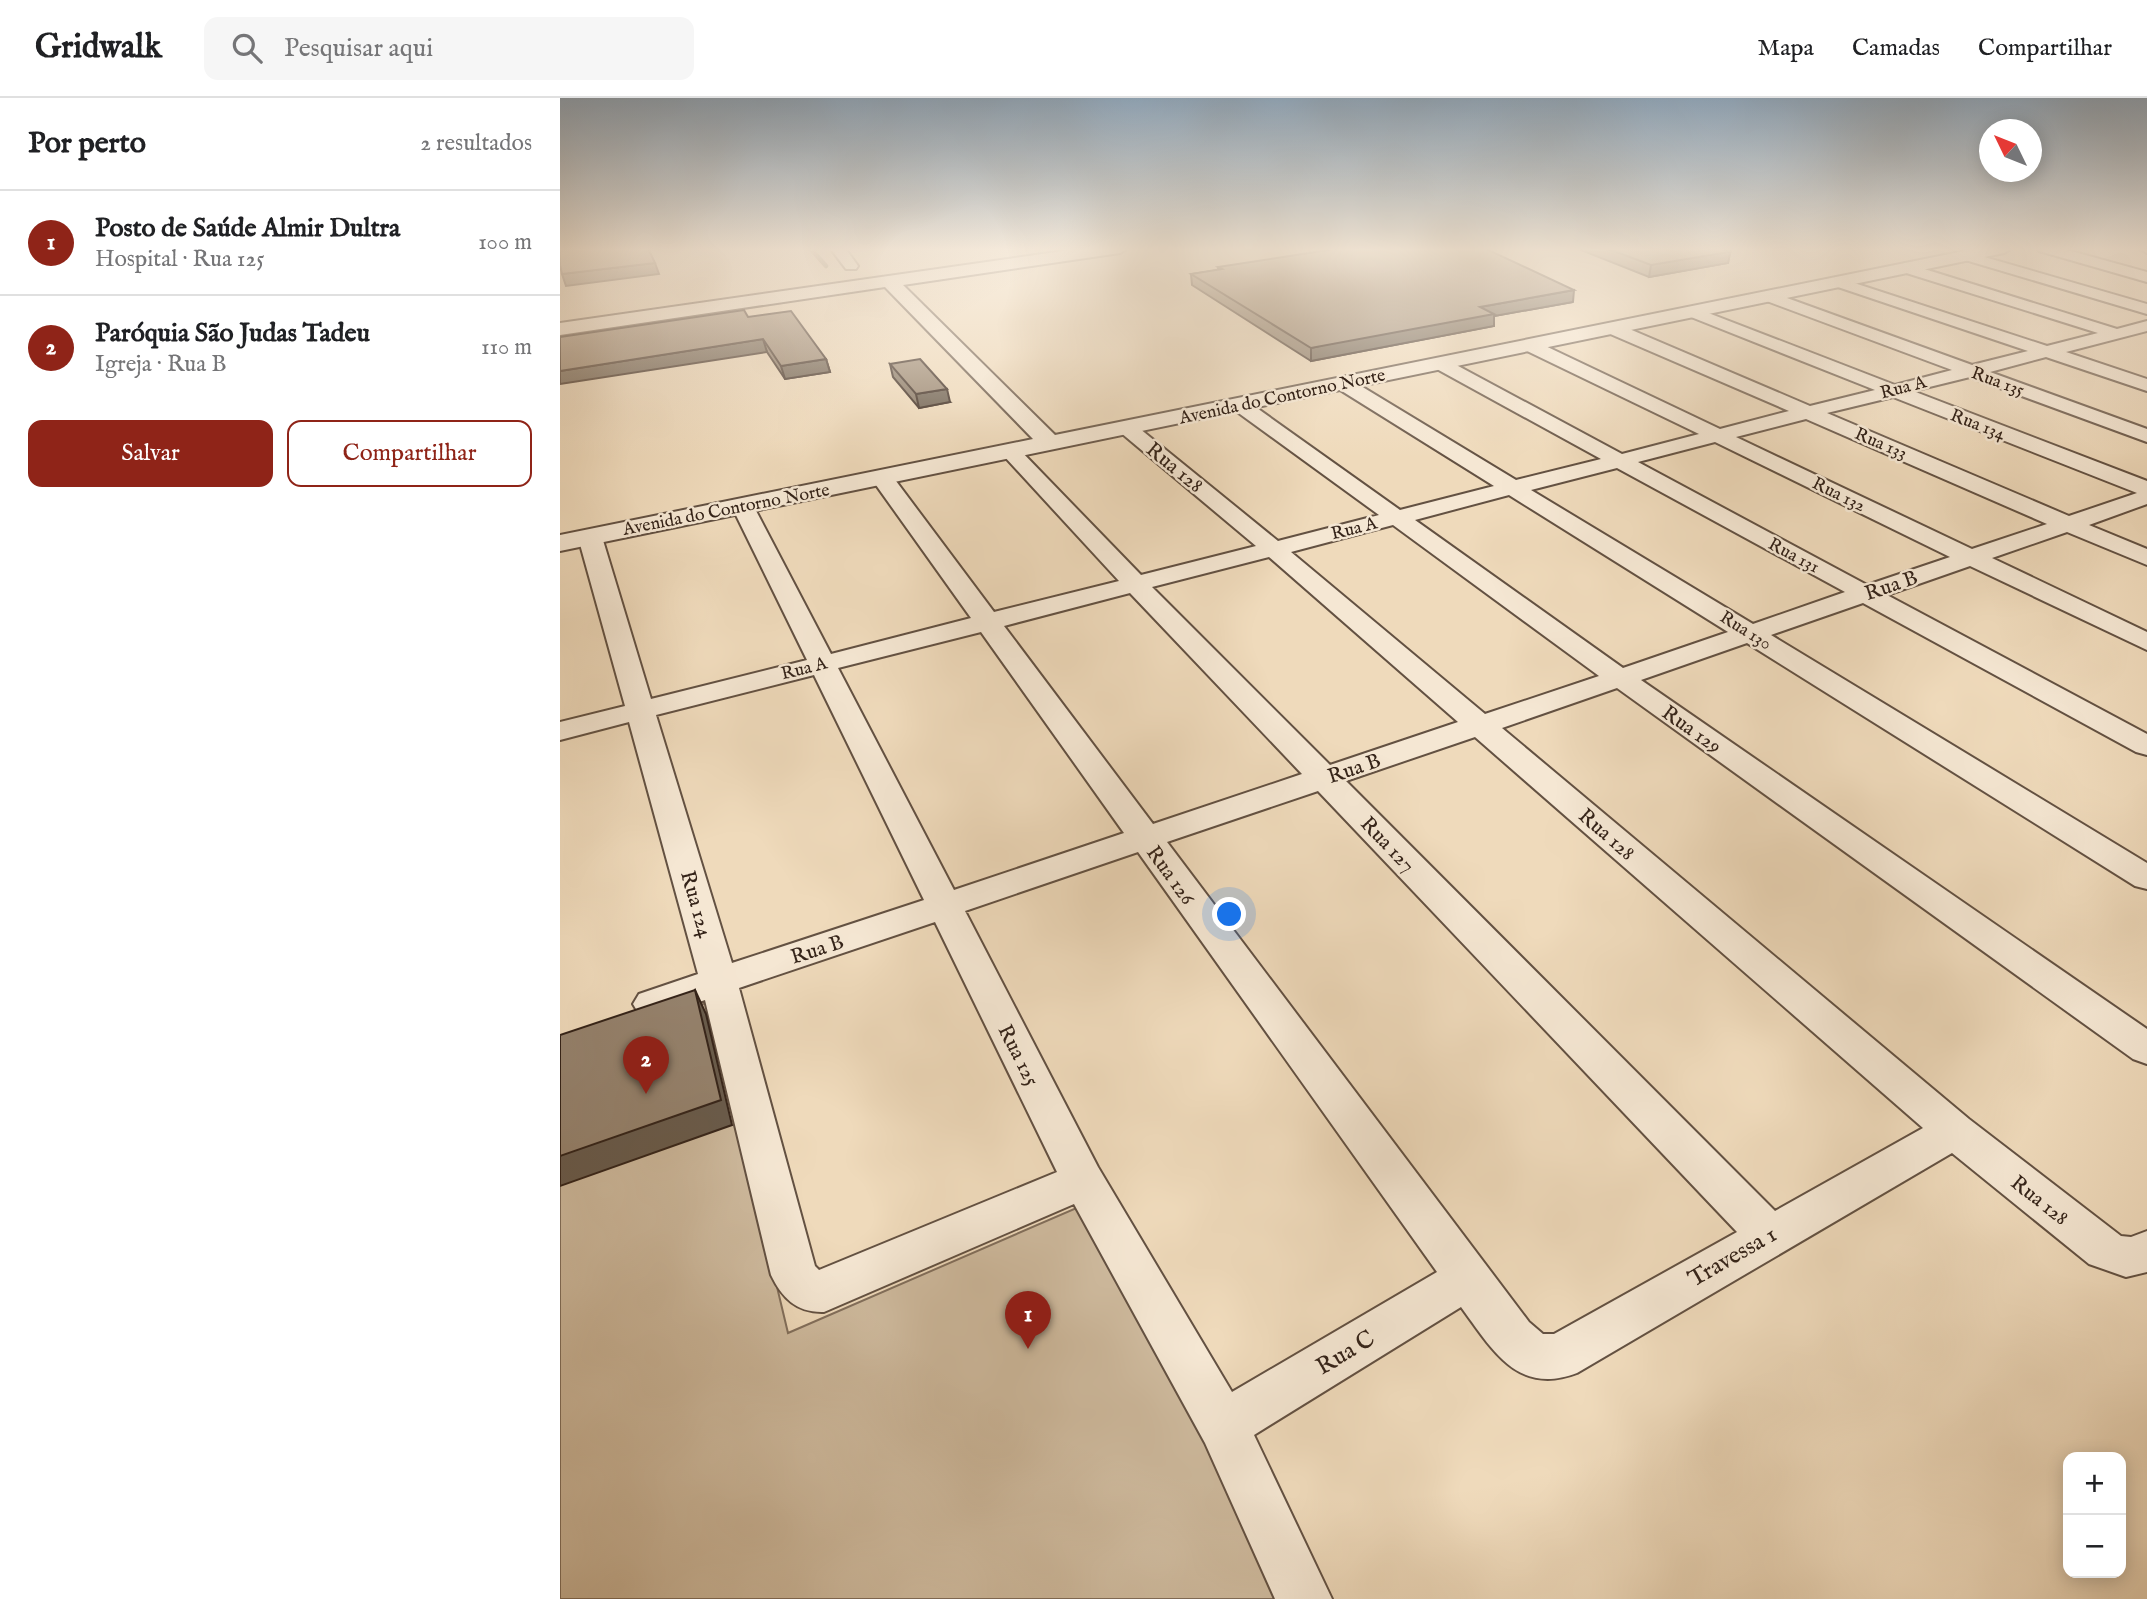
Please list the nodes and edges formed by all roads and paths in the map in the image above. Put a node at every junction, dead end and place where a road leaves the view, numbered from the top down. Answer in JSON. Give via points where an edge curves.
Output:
{"nodes":[{"id":1,"x":637,"y":318,"type":"edge"},
{"id":2,"x":926,"y":318,"type":"edge"},
{"id":3,"x":1664,"y":318,"type":"edge"},
{"id":4,"x":1708,"y":318,"type":"edge"},
{"id":5,"x":1827,"y":318,"type":"edge"},
{"id":6,"x":1944,"y":318,"type":"edge"},
{"id":7,"x":2064,"y":318,"type":"edge"},
{"id":8,"x":2147,"y":326,"type":"edge"},
{"id":9,"x":560,"y":329,"type":"edge"},
{"id":10,"x":1614,"y":329,"type":"junction"},
{"id":11,"x":2115,"y":334,"type":"junction"},
{"id":12,"x":2147,"y":344,"type":"edge"},
{"id":13,"x":1531,"y":346,"type":"junction"},
{"id":14,"x":2045,"y":352,"type":"junction"},
{"id":15,"x":1441,"y":364,"type":"junction"},
{"id":16,"x":1968,"y":370,"type":"junction"},
{"id":17,"x":1343,"y":384,"type":"junction"},
{"id":18,"x":2147,"y":385,"type":"edge"},
{"id":19,"x":1892,"y":390,"type":"junction"},
{"id":20,"x":1240,"y":405,"type":"junction"},
{"id":21,"x":1808,"y":413,"type":"junction"},
{"id":22,"x":1127,"y":428,"type":"junction"},
{"id":23,"x":1717,"y":436,"type":"junction"},
{"id":24,"x":2147,"y":436,"type":"edge"},
{"id":25,"x":1050,"y":443,"type":"junction"},
{"id":26,"x":1010,"y":451,"type":"junction"},
{"id":27,"x":1619,"y":460,"type":"junction"},
{"id":28,"x":882,"y":478,"type":"junction"},
{"id":29,"x":1514,"y":487,"type":"junction"},
{"id":30,"x":2147,"y":489,"type":"edge"},
{"id":31,"x":2147,"y":496,"type":"edge"},
{"id":32,"x":742,"y":505,"type":"junction"},
{"id":33,"x":1397,"y":517,"type":"junction"},
{"id":34,"x":2069,"y":523,"type":"junction"},
{"id":35,"x":575,"y":540,"type":"edge"},
{"id":36,"x":1274,"y":549,"type":"junction"},
{"id":37,"x":1972,"y":558,"type":"junction"},
{"id":38,"x":2147,"y":558,"type":"edge"},
{"id":39,"x":1136,"y":585,"type":"junction"},
{"id":40,"x":1866,"y":594,"type":"junction"},
{"id":41,"x":986,"y":622,"type":"junction"},
{"id":42,"x":1748,"y":632,"type":"junction"},
{"id":43,"x":2147,"y":642,"type":"edge"},
{"id":44,"x":821,"y":664,"type":"junction"},
{"id":45,"x":1620,"y":678,"type":"junction"},
{"id":46,"x":640,"y":710,"type":"junction"},
{"id":47,"x":1480,"y":726,"type":"junction"},
{"id":48,"x":560,"y":731,"type":"edge"},
{"id":49,"x":2147,"y":746,"type":"edge"},
{"id":50,"x":1324,"y":778,"type":"junction"},
{"id":51,"x":1144,"y":837,"type":"junction"},
{"id":52,"x":2147,"y":877,"type":"edge"},
{"id":53,"x":943,"y":906,"type":"junction"},
{"id":54,"x":719,"y":982,"type":"junction"},
{"id":55,"x":626,"y":1013,"type":"edge"},
{"id":56,"x":2147,"y":1049,"type":"edge"},
{"id":57,"x":1954,"y":1131,"type":"junction"},
{"id":58,"x":1083,"y":1180,"type":"junction"},
{"id":59,"x":1769,"y":1235,"type":"junction"},
{"id":60,"x":2147,"y":1251,"type":"edge"},
{"id":61,"x":1468,"y":1278,"type":"junction"},
{"id":62,"x":1512,"y":1338,"type":"joint"},
{"id":63,"x":1223,"y":1425,"type":"junction"},
{"id":64,"x":1304,"y":1599,"type":"edge"}],
"edges":[{"from":1,"to":9,"type":"street"},
{"from":2,"to":25,"type":"street"},
{"from":3,"to":10,"type":"street","name":"Avenida do Contorno Norte"},
{"from":4,"to":19,"type":"street","name":"Rua 134"},
{"from":5,"to":16,"type":"street","name":"Rua 135"},
{"from":6,"to":14,"type":"street"},
{"from":7,"to":11,"type":"street"},
{"from":8,"to":11,"type":"street","name":"Rua A"},
{"from":10,"to":13,"type":"street","name":"Avenida do Contorno Norte"},
{"from":10,"to":21,"type":"street","name":"Rua 133"},
{"from":11,"to":12,"type":"street"},
{"from":11,"to":14,"type":"street","name":"Rua A"},
{"from":13,"to":15,"type":"street","name":"Avenida do Contorno Norte"},
{"from":13,"to":23,"type":"street","name":"Rua 132"},
{"from":14,"to":16,"type":"street","name":"Rua A"},
{"from":14,"to":18,"type":"street"},
{"from":15,"to":17,"type":"street","name":"Avenida do Contorno Norte"},
{"from":15,"to":27,"type":"street","name":"Rua 131"},
{"from":16,"to":19,"type":"street","name":"Rua A"},
{"from":16,"to":24,"type":"street","name":"Rua 135"},
{"from":17,"to":20,"type":"street","name":"Avenida do Contorno Norte"},
{"from":17,"to":29,"type":"street","name":"Rua 130"},
{"from":19,"to":21,"type":"street","name":"Rua A"},
{"from":19,"to":30,"type":"street","name":"Rua 134"},
{"from":20,"to":22,"type":"street","name":"Avenida do Contorno Norte"},
{"from":20,"to":33,"type":"street","name":"Rua 129"},
{"from":21,"to":23,"type":"street","name":"Rua A"},
{"from":21,"to":34,"type":"street","name":"Rua 133"},
{"from":22,"to":25,"type":"street","name":"Avenida do Contorno Norte"},
{"from":22,"to":36,"type":"street","name":"Rua 128"},
{"from":23,"to":27,"type":"street","name":"Rua A"},
{"from":23,"to":37,"type":"street","name":"Rua 132"},
{"from":25,"to":26,"type":"street","name":"Avenida do Contorno Norte"},
{"from":26,"to":28,"type":"street","name":"Avenida do Contorno Norte"},
{"from":26,"to":39,"type":"street","name":"Rua 127"},
{"from":27,"to":29,"type":"street","name":"Rua A"},
{"from":27,"to":40,"type":"street","name":"Rua 131"},
{"from":28,"to":32,"type":"street","name":"Avenida do Contorno Norte"},
{"from":28,"to":41,"type":"street","name":"Rua 126"},
{"from":29,"to":33,"type":"street","name":"Rua A"},
{"from":29,"to":42,"type":"street","name":"Rua 130"},
{"from":31,"to":34,"type":"street","name":"Rua B"},
{"from":32,"to":35,"type":"street","name":"Avenida do Contorno Norte"},
{"from":32,"to":44,"type":"street","name":"Rua 125"},
{"from":33,"to":36,"type":"street","name":"Rua A"},
{"from":33,"to":45,"type":"street","name":"Rua 129"},
{"from":34,"to":37,"type":"street","name":"Rua B"},
{"from":34,"to":38,"type":"street","name":"Rua 133"},
{"from":35,"to":46,"type":"street","name":"Rua 124"},
{"from":36,"to":39,"type":"street","name":"Rua A"},
{"from":36,"to":47,"type":"street","name":"Rua 128"},
{"from":37,"to":40,"type":"street","name":"Rua B"},
{"from":37,"to":43,"type":"street","name":"Rua 132"},
{"from":39,"to":41,"type":"street","name":"Rua A"},
{"from":39,"to":50,"type":"street","name":"Rua 127"},
{"from":40,"to":42,"type":"street","name":"Rua B"},
{"from":40,"to":49,"type":"street","name":"Rua 131"},
{"from":41,"to":44,"type":"street","name":"Rua A"},
{"from":41,"to":51,"type":"street","name":"Rua 126"},
{"from":42,"to":45,"type":"street","name":"Rua B"},
{"from":42,"to":52,"type":"street","name":"Rua 130"},
{"from":44,"to":46,"type":"street","name":"Rua A"},
{"from":44,"to":53,"type":"street","name":"Rua 125"},
{"from":45,"to":47,"type":"street","name":"Rua B"},
{"from":45,"to":56,"type":"street","name":"Rua 129"},
{"from":46,"to":48,"type":"street","name":"Rua A"},
{"from":46,"to":54,"type":"street","name":"Rua 124"},
{"from":47,"to":50,"type":"street","name":"Rua B"},
{"from":47,"to":57,"type":"street","name":"Rua 128"},
{"from":50,"to":51,"type":"street","name":"Rua B"},
{"from":50,"to":59,"type":"street","name":"Rua 127"},
{"from":51,"to":53,"type":"street","name":"Rua B"},
{"from":51,"to":61,"type":"street","name":"Rua 126"},
{"from":53,"to":54,"type":"street","name":"Rua B"},
{"from":53,"to":58,"type":"street","name":"Rua 125"},
{"from":54,"to":55,"type":"street","name":"Rua B"},
{"from":54,"to":58,"type":"street","name":"Rua 124","via":[[794,1275],[811,1292],[824,1292]]},
{"from":57,"to":59,"type":"street","name":"Travessa 1"},
{"from":57,"to":60,"type":"street","name":"Rua 128","via":[[2105,1250],[2123,1258]]},
{"from":58,"to":63,"type":"street","name":"Rua 125"},
{"from":59,"to":62,"type":"street","name":"Travessa 1","via":[[1560,1357],[1541,1358]]},
{"from":61,"to":62,"type":"street","name":"Rua 126"},
{"from":61,"to":63,"type":"street","name":"Rua C"},
{"from":63,"to":64,"type":"street","name":"Rua 125"}]}
